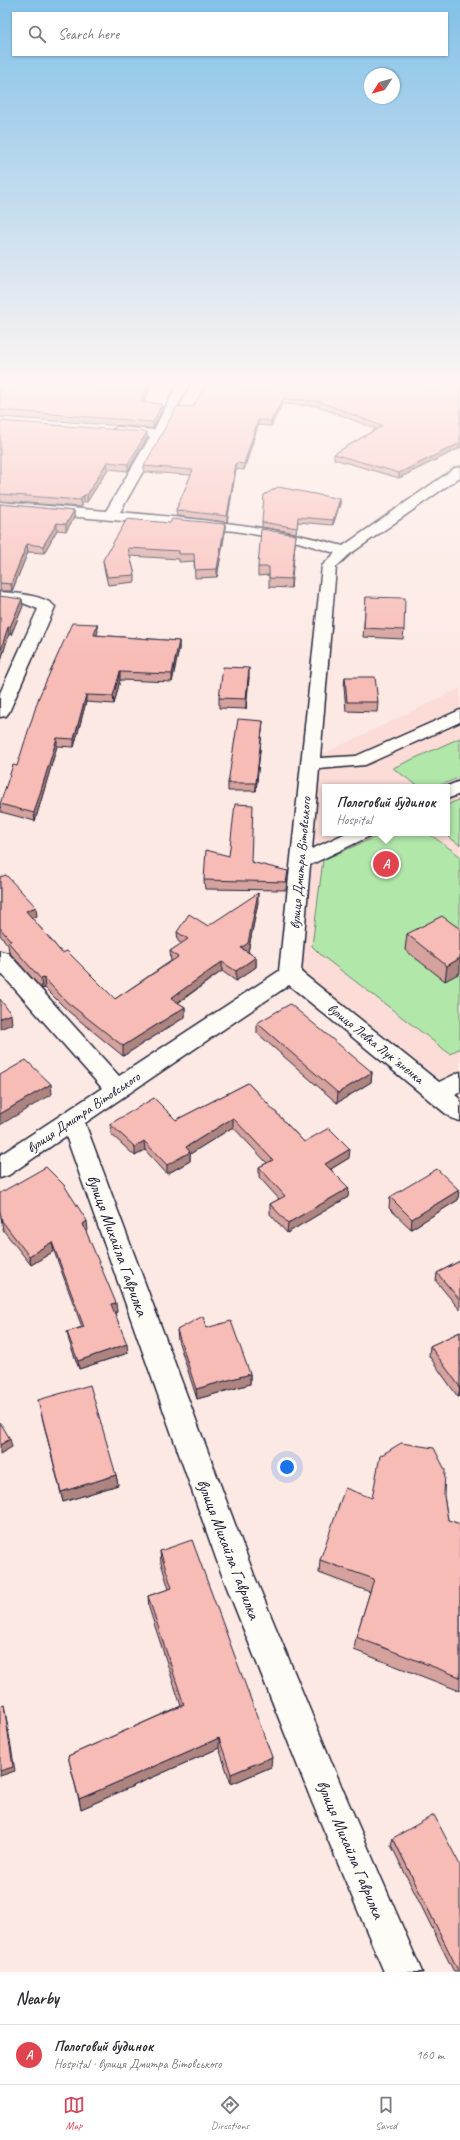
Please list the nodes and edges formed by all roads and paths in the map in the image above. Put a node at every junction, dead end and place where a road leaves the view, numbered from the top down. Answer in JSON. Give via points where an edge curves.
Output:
{"nodes":[{"id":1,"x":134,"y":475,"type":"edge"},
{"id":2,"x":454,"y":475,"type":"edge"},
{"id":3,"x":0,"y":506,"type":"edge"},
{"id":4,"x":110,"y":517,"type":"junction"},
{"id":5,"x":345,"y":551,"type":"junction"},
{"id":6,"x":0,"y":597,"type":"edge"},
{"id":7,"x":4,"y":692,"type":"edge"},
{"id":8,"x":0,"y":712,"type":"edge"},
{"id":9,"x":460,"y":715,"type":"edge"},
{"id":10,"x":308,"y":764,"type":"junction"},
{"id":11,"x":460,"y":787,"type":"edge"},
{"id":12,"x":450,"y":792,"type":"edge"},
{"id":13,"x":356,"y":836,"type":"edge"},
{"id":14,"x":301,"y":862,"type":"junction"},
{"id":15,"x":0,"y":958,"type":"edge"},
{"id":16,"x":290,"y":974,"type":"junction"},
{"id":17,"x":460,"y":1081,"type":"edge"},
{"id":18,"x":117,"y":1088,"type":"junction"},
{"id":19,"x":439,"y":1094,"type":"junction"},
{"id":20,"x":460,"y":1112,"type":"edge"},
{"id":21,"x":72,"y":1120,"type":"junction"},
{"id":22,"x":0,"y":1168,"type":"edge"},
{"id":23,"x":403,"y":1972,"type":"edge"}],
"edges":[{"from":1,"to":4,"type":"street"},
{"from":2,"to":5,"type":"street","name":"вулиця Дмитра Вітовського"},
{"from":3,"to":4,"type":"street"},
{"from":4,"to":5,"type":"street","via":[[236,527],[300,538]]},
{"from":5,"to":10,"type":"street","name":"вулиця Дмитра Вітовського","via":[[329,566]]},
{"from":6,"to":7,"type":"street","via":[[24,598],[47,607]]},
{"from":7,"to":8,"type":"street"},
{"from":9,"to":10,"type":"street","via":[[359,761]]},
{"from":10,"to":14,"type":"street","name":"вулиця Дмитра Вітовського"},
{"from":11,"to":12,"type":"street"},
{"from":13,"to":14,"type":"street"},
{"from":14,"to":16,"type":"street","name":"вулиця Дмитра Вітовського"},
{"from":15,"to":18,"type":"street"},
{"from":16,"to":18,"type":"street","name":"вулиця Дмитра Вітовського"},
{"from":16,"to":19,"type":"street","name":"вулиця Левка Лукʼяненка"},
{"from":17,"to":19,"type":"street"},
{"from":18,"to":21,"type":"street","name":"вулиця Дмитра Вітовського"},
{"from":19,"to":20,"type":"street","name":"вулиця Левка Лукʼяненка"},
{"from":21,"to":22,"type":"street","name":"вулиця Дмитра Вітовського"},
{"from":21,"to":23,"type":"street","name":"вулиця Михайла Гаврилка","via":[[238,1575],[330,1802]]}]}
